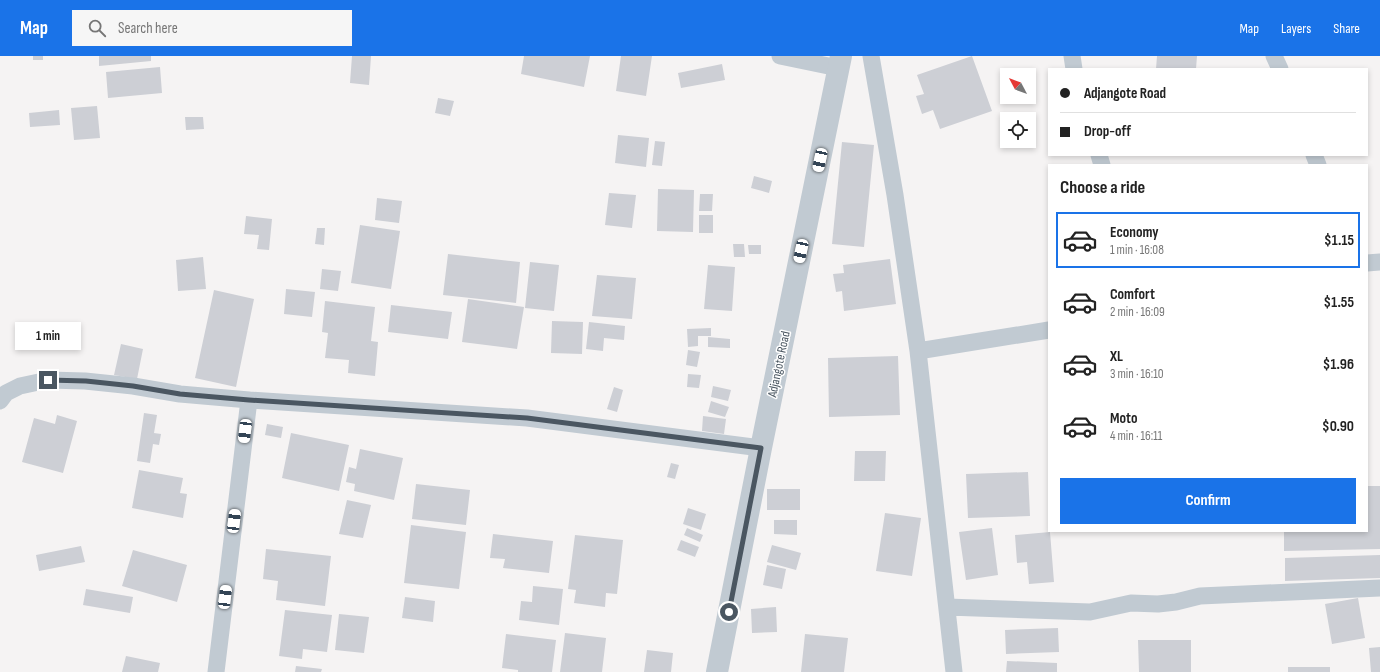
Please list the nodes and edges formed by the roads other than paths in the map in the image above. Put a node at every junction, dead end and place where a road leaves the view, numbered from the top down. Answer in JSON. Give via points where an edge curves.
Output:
{"nodes":[{"id":1,"x":780,"y":56,"type":"edge"},
{"id":2,"x":871,"y":56,"type":"edge"},
{"id":3,"x":1072,"y":56,"type":"edge"},
{"id":4,"x":1274,"y":56,"type":"edge"},
{"id":5,"x":840,"y":62,"type":"edge"},
{"id":6,"x":1074,"y":68,"type":"edge"},
{"id":7,"x":1280,"y":68,"type":"edge"},
{"id":8,"x":1380,"y":262,"type":"edge"},
{"id":9,"x":1368,"y":263,"type":"edge"},
{"id":10,"x":1048,"y":330,"type":"edge"},
{"id":11,"x":918,"y":351,"type":"junction"},
{"id":12,"x":249,"y":400,"type":"junction"},
{"id":13,"x":0,"y":401,"type":"edge"},
{"id":14,"x":761,"y":448,"type":"junction"},
{"id":15,"x":1380,"y":588,"type":"edge"},
{"id":16,"x":947,"y":608,"type":"junction"},
{"id":17,"x":216,"y":672,"type":"edge"},
{"id":18,"x":717,"y":672,"type":"edge"},
{"id":19,"x":954,"y":672,"type":"edge"}],
"edges":[{"from":1,"to":5,"type":"street"},
{"from":2,"to":11,"type":"street"},
{"from":3,"to":6,"type":"street"},
{"from":4,"to":7,"type":"street"},
{"from":5,"to":14,"type":"street","name":"Adjangote Road"},
{"from":8,"to":9,"type":"street"},
{"from":10,"to":11,"type":"street"},
{"from":11,"to":16,"type":"street"},
{"from":12,"to":13,"type":"street","via":[[180,394],[86,381],[48,380],[20,386],[6,393]]},
{"from":12,"to":14,"type":"street","via":[[527,418]]},
{"from":12,"to":17,"type":"street"},
{"from":14,"to":18,"type":"street","name":"Adjangote Road"},
{"from":15,"to":16,"type":"street","via":[[1200,596],[1158,604],[1132,603],[1090,612]]},
{"from":16,"to":19,"type":"street"}]}
